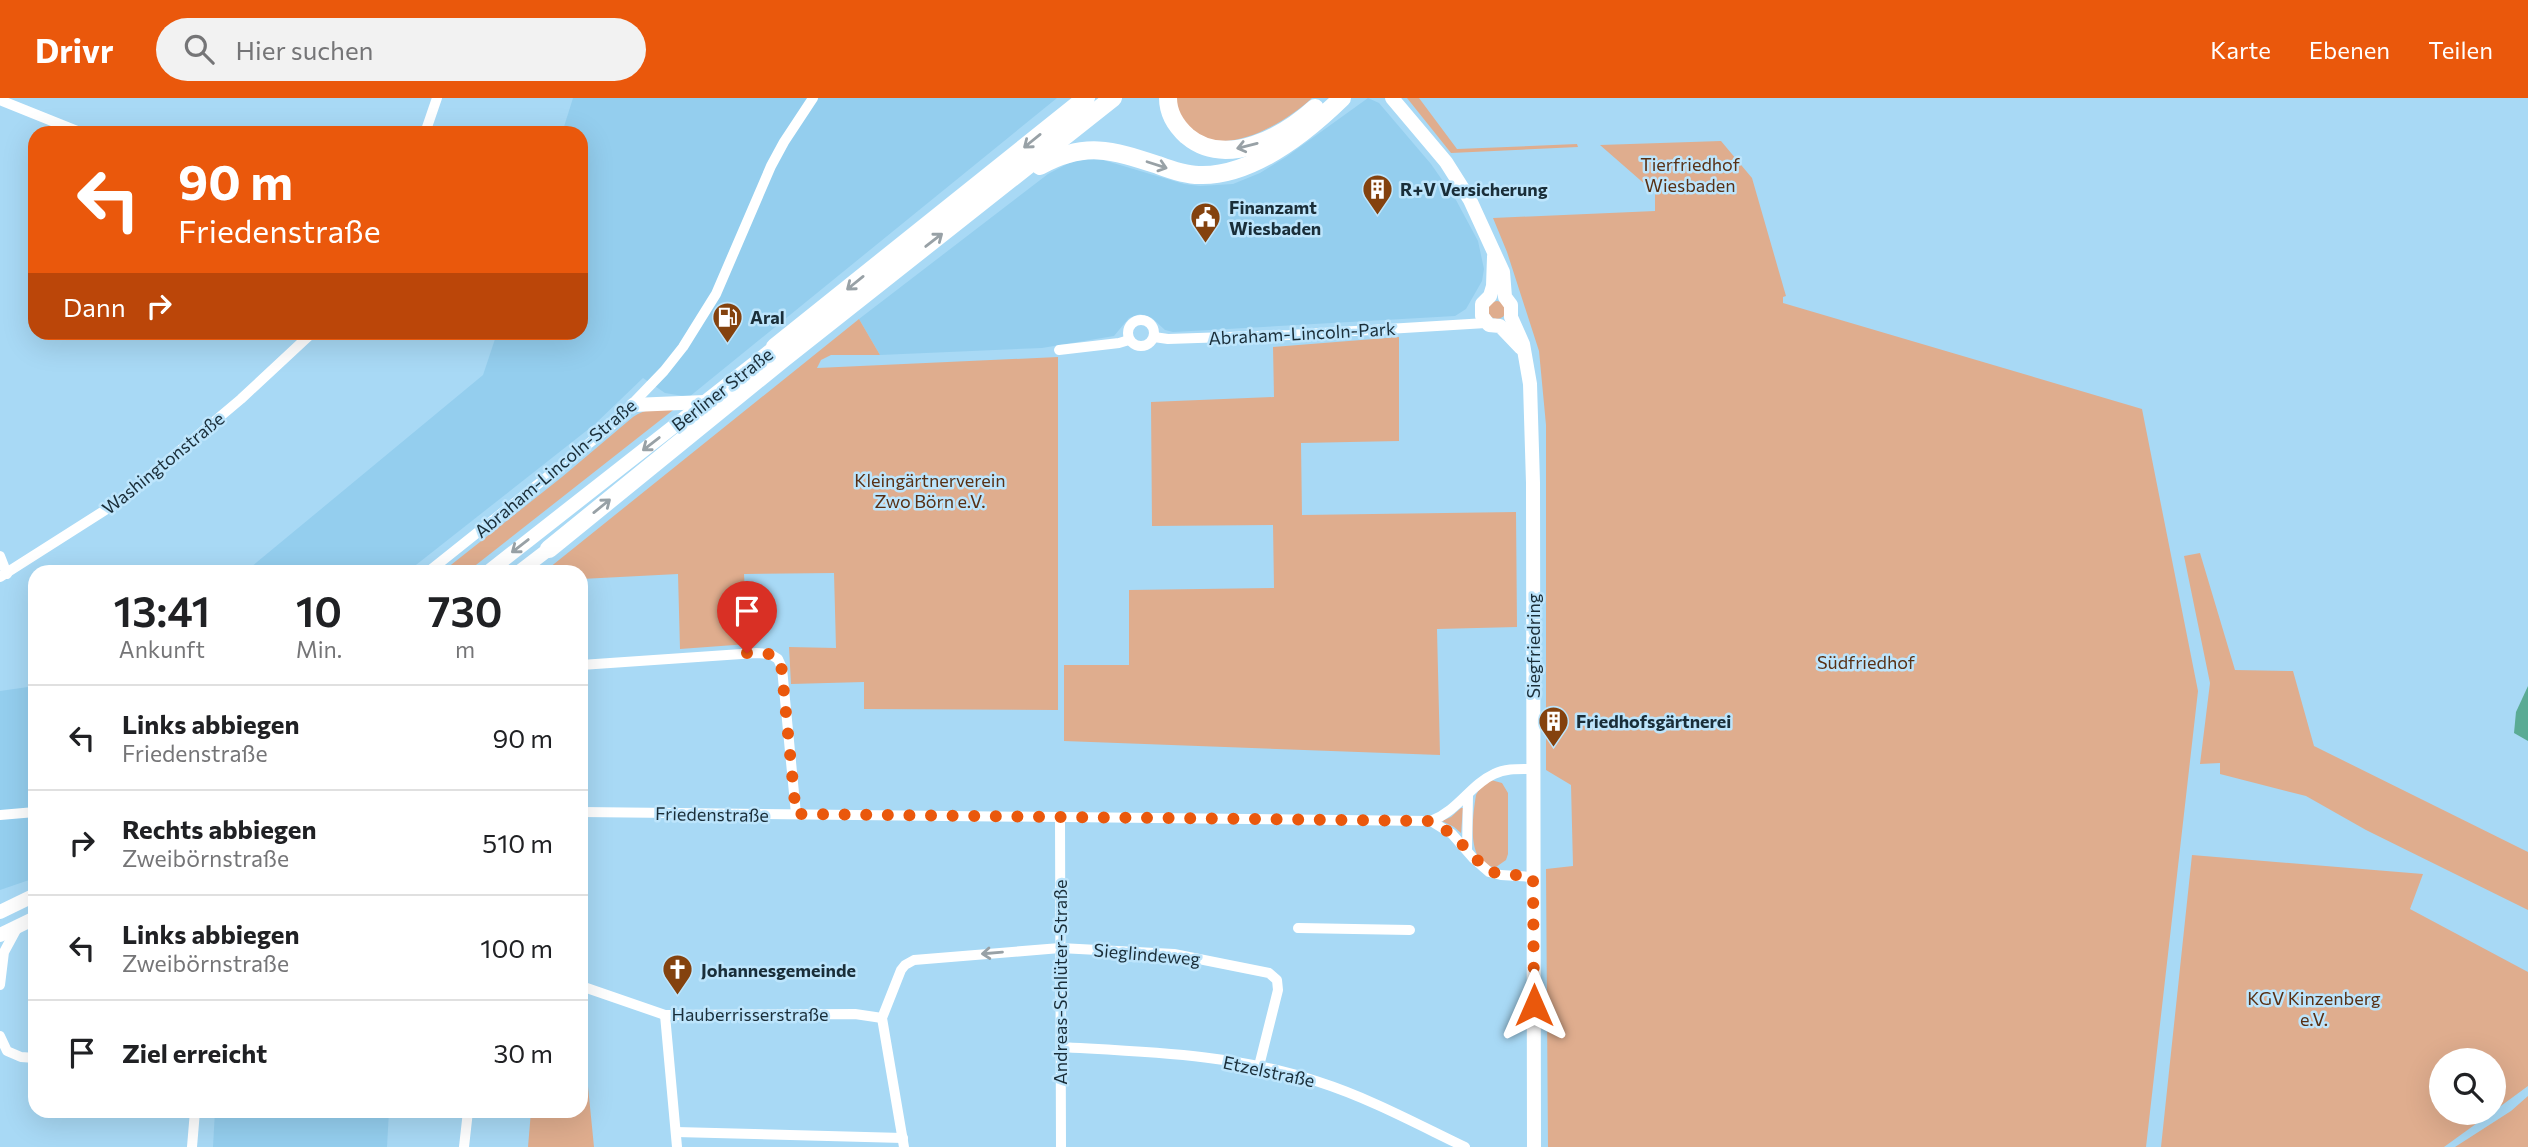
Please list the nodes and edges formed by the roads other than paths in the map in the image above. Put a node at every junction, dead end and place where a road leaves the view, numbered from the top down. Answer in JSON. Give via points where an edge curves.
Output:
{"nodes":[{"id":1,"x":438,"y":98,"type":"edge"},
{"id":2,"x":813,"y":98,"type":"edge"},
{"id":3,"x":1086,"y":98,"type":"edge"},
{"id":4,"x":1113,"y":98,"type":"edge"},
{"id":5,"x":1168,"y":98,"type":"edge"},
{"id":6,"x":1325,"y":98,"type":"edge"},
{"id":7,"x":1342,"y":98,"type":"edge"},
{"id":8,"x":1392,"y":99,"type":"edge"},
{"id":9,"x":0,"y":100,"type":"edge"},
{"id":10,"x":65,"y":126,"type":"edge"},
{"id":11,"x":428,"y":126,"type":"edge"},
{"id":12,"x":1001,"y":188,"type":"junction"},
{"id":13,"x":1492,"y":249,"type":"junction"},
{"id":14,"x":1490,"y":296,"type":"junction"},
{"id":15,"x":1505,"y":297,"type":"junction"},
{"id":16,"x":1481,"y":308,"type":"junction"},
{"id":17,"x":1499,"y":322,"type":"junction"},
{"id":18,"x":1451,"y":326,"type":"junction"},
{"id":19,"x":1154,"y":337,"type":"junction"},
{"id":20,"x":305,"y":340,"type":"edge"},
{"id":21,"x":1129,"y":340,"type":"junction"},
{"id":22,"x":775,"y":347,"type":"joint"},
{"id":23,"x":1059,"y":349,"type":"dead end"},
{"id":24,"x":705,"y":402,"type":"junction"},
{"id":25,"x":633,"y":405,"type":"junction"},
{"id":26,"x":549,"y":549,"type":"junction"},
{"id":27,"x":0,"y":556,"type":"edge"},
{"id":28,"x":437,"y":565,"type":"edge"},
{"id":29,"x":497,"y":565,"type":"edge"},
{"id":30,"x":528,"y":565,"type":"edge"},
{"id":31,"x":532,"y":565,"type":"edge"},
{"id":32,"x":4,"y":575,"type":"edge"},
{"id":33,"x":588,"y":665,"type":"edge"},
{"id":34,"x":1533,"y":769,"type":"junction"},
{"id":35,"x":1468,"y":795,"type":"junction"},
{"id":36,"x":588,"y":812,"type":"edge"},
{"id":37,"x":28,"y":813,"type":"edge"},
{"id":38,"x":796,"y":814,"type":"junction"},
{"id":39,"x":0,"y":815,"type":"edge"},
{"id":40,"x":1060,"y":817,"type":"junction"},
{"id":41,"x":1431,"y":821,"type":"junction"},
{"id":42,"x":1467,"y":850,"type":"junction"},
{"id":43,"x":1533,"y":877,"type":"junction"},
{"id":44,"x":28,"y":898,"type":"edge"},
{"id":45,"x":0,"y":912,"type":"edge"},
{"id":46,"x":28,"y":922,"type":"edge"},
{"id":47,"x":17,"y":927,"type":"junction"},
{"id":48,"x":1298,"y":928,"type":"dead end"},
{"id":49,"x":1410,"y":930,"type":"dead end"},
{"id":50,"x":0,"y":934,"type":"edge"},
{"id":51,"x":1060,"y":948,"type":"junction"},
{"id":52,"x":0,"y":968,"type":"edge"},
{"id":53,"x":0,"y":985,"type":"edge"},
{"id":54,"x":588,"y":988,"type":"edge"},
{"id":55,"x":665,"y":1015,"type":"junction"},
{"id":56,"x":882,"y":1018,"type":"junction"},
{"id":57,"x":0,"y":1036,"type":"edge"},
{"id":58,"x":1061,"y":1046,"type":"junction"},
{"id":59,"x":28,"y":1058,"type":"edge"},
{"id":60,"x":1259,"y":1066,"type":"junction"},
{"id":61,"x":194,"y":1118,"type":"edge"},
{"id":62,"x":467,"y":1118,"type":"edge"},
{"id":63,"x":676,"y":1132,"type":"junction"},
{"id":64,"x":904,"y":1142,"type":"edge"},
{"id":65,"x":192,"y":1147,"type":"edge"},
{"id":66,"x":464,"y":1147,"type":"edge"},
{"id":67,"x":677,"y":1147,"type":"edge"},
{"id":68,"x":1061,"y":1147,"type":"edge"},
{"id":69,"x":1465,"y":1147,"type":"edge"},
{"id":70,"x":1534,"y":1147,"type":"edge"}],
"edges":[{"from":1,"to":11,"type":"street"},
{"from":2,"to":25,"type":"street","name":"Abraham-Lincoln-Straße","via":[[771,166],[701,320]]},
{"from":3,"to":22,"type":"highway","name":"Berliner Straße","one_way":true},
{"from":4,"to":12,"type":"highway"},
{"from":6,"to":5,"type":"highway","one_way":true,"via":[[1271,138],[1221,150],[1201,145],[1181,130]]},
{"from":12,"to":7,"type":"highway","one_way":true,"via":[[1054,159],[1091,149],[1182,173],[1228,172],[1294,140]]},
{"from":8,"to":13,"type":"main road","name":"Siegfriedring","via":[[1449,166]]},
{"from":9,"to":10,"type":"street"},
{"from":26,"to":12,"type":"highway","name":"Berliner Straße","one_way":true},
{"from":13,"to":14,"type":"main road","name":"Siegfriedring","via":[[1495,272]]},
{"from":13,"to":15,"type":"main road","name":"Siegfriedring","via":[[1503,272]]},
{"from":14,"to":15,"type":"main road"},
{"from":14,"to":16,"type":"main road"},
{"from":15,"to":17,"type":"main road","name":"Siegfriedring","via":[[1511,304]]},
{"from":16,"to":17,"type":"main road","name":"Siegfriedring","via":[[1482,316]]},
{"from":16,"to":18,"type":"street","name":"Abraham-Lincoln-Park"},
{"from":17,"to":18,"type":"street","name":"Abraham-Lincoln-Park"},
{"from":17,"to":34,"type":"main road","name":"Siegfriedring","via":[[1520,334],[1532,425]]},
{"from":18,"to":19,"type":"street","name":"Abraham-Lincoln-Park"},
{"from":19,"to":21,"type":"street","name":"Abraham-Lincoln-Park","via":[[1145,346]]},
{"from":19,"to":21,"type":"street","name":"Abraham-Lincoln-Park","via":[[1151,325],[1140,320],[1129,327]]},
{"from":20,"to":32,"type":"street","name":"Washingtonstraße","via":[[121,500]]},
{"from":21,"to":23,"type":"street","name":"Abraham-Lincoln-Park"},
{"from":22,"to":24,"type":"main road","name":"Berliner Straße"},
{"from":24,"to":25,"type":"main road"},
{"from":24,"to":29,"type":"main road","name":"Berliner Straße","one_way":true},
{"from":25,"to":28,"type":"street","name":"Abraham-Lincoln-Straße"},
{"from":26,"to":30,"type":"main road","name":"Berliner Straße"},
{"from":26,"to":31,"type":"main road"},
{"from":27,"to":32,"type":"street"},
{"from":33,"to":38,"type":"street","via":[[756,653],[775,657],[782,668]]},
{"from":34,"to":35,"type":"street","via":[[1495,774]]},
{"from":34,"to":43,"type":"main road","name":"Siegfriedring"},
{"from":35,"to":41,"type":"street"},
{"from":35,"to":42,"type":"street"},
{"from":36,"to":38,"type":"street","name":"Friedenstraße"},
{"from":37,"to":39,"type":"street"},
{"from":38,"to":40,"type":"street","name":"Friedenstraße"},
{"from":40,"to":41,"type":"street","name":"Friedenstraße"},
{"from":40,"to":51,"type":"street","name":"Andreas-Schlüter-Straße"},
{"from":41,"to":42,"type":"street"},
{"from":42,"to":43,"type":"street","via":[[1489,872]]},
{"from":43,"to":70,"type":"main road","name":"Siegfriedring"},
{"from":44,"to":45,"type":"main road"},
{"from":46,"to":47,"type":"main road"},
{"from":47,"to":50,"type":"main road"},
{"from":47,"to":52,"type":"street"},
{"from":48,"to":49,"type":"street"},
{"from":51,"to":56,"type":"street","name":"Sieglindeweg","one_way":true,"via":[[909,961]]},
{"from":51,"to":58,"type":"street","name":"Andreas-Schlüter-Straße"},
{"from":51,"to":60,"type":"street","name":"Sieglindeweg","via":[[1174,954],[1274,976],[1278,990]]},
{"from":52,"to":53,"type":"street"},
{"from":54,"to":55,"type":"street","name":"Hauberrisserstraße"},
{"from":55,"to":56,"type":"street","name":"Hauberrisserstraße","via":[[855,1014]]},
{"from":55,"to":63,"type":"street"},
{"from":56,"to":64,"type":"street"},
{"from":57,"to":59,"type":"street","via":[[7,1051]]},
{"from":58,"to":60,"type":"street","name":"Etzelstraße","via":[[1167,1053]]},
{"from":58,"to":68,"type":"street","name":"Andreas-Schlüter-Straße"},
{"from":60,"to":69,"type":"street","name":"Etzelstraße","via":[[1320,1082]]},
{"from":61,"to":65,"type":"street"},
{"from":62,"to":66,"type":"street"},
{"from":63,"to":64,"type":"street"},
{"from":63,"to":67,"type":"street"}]}
